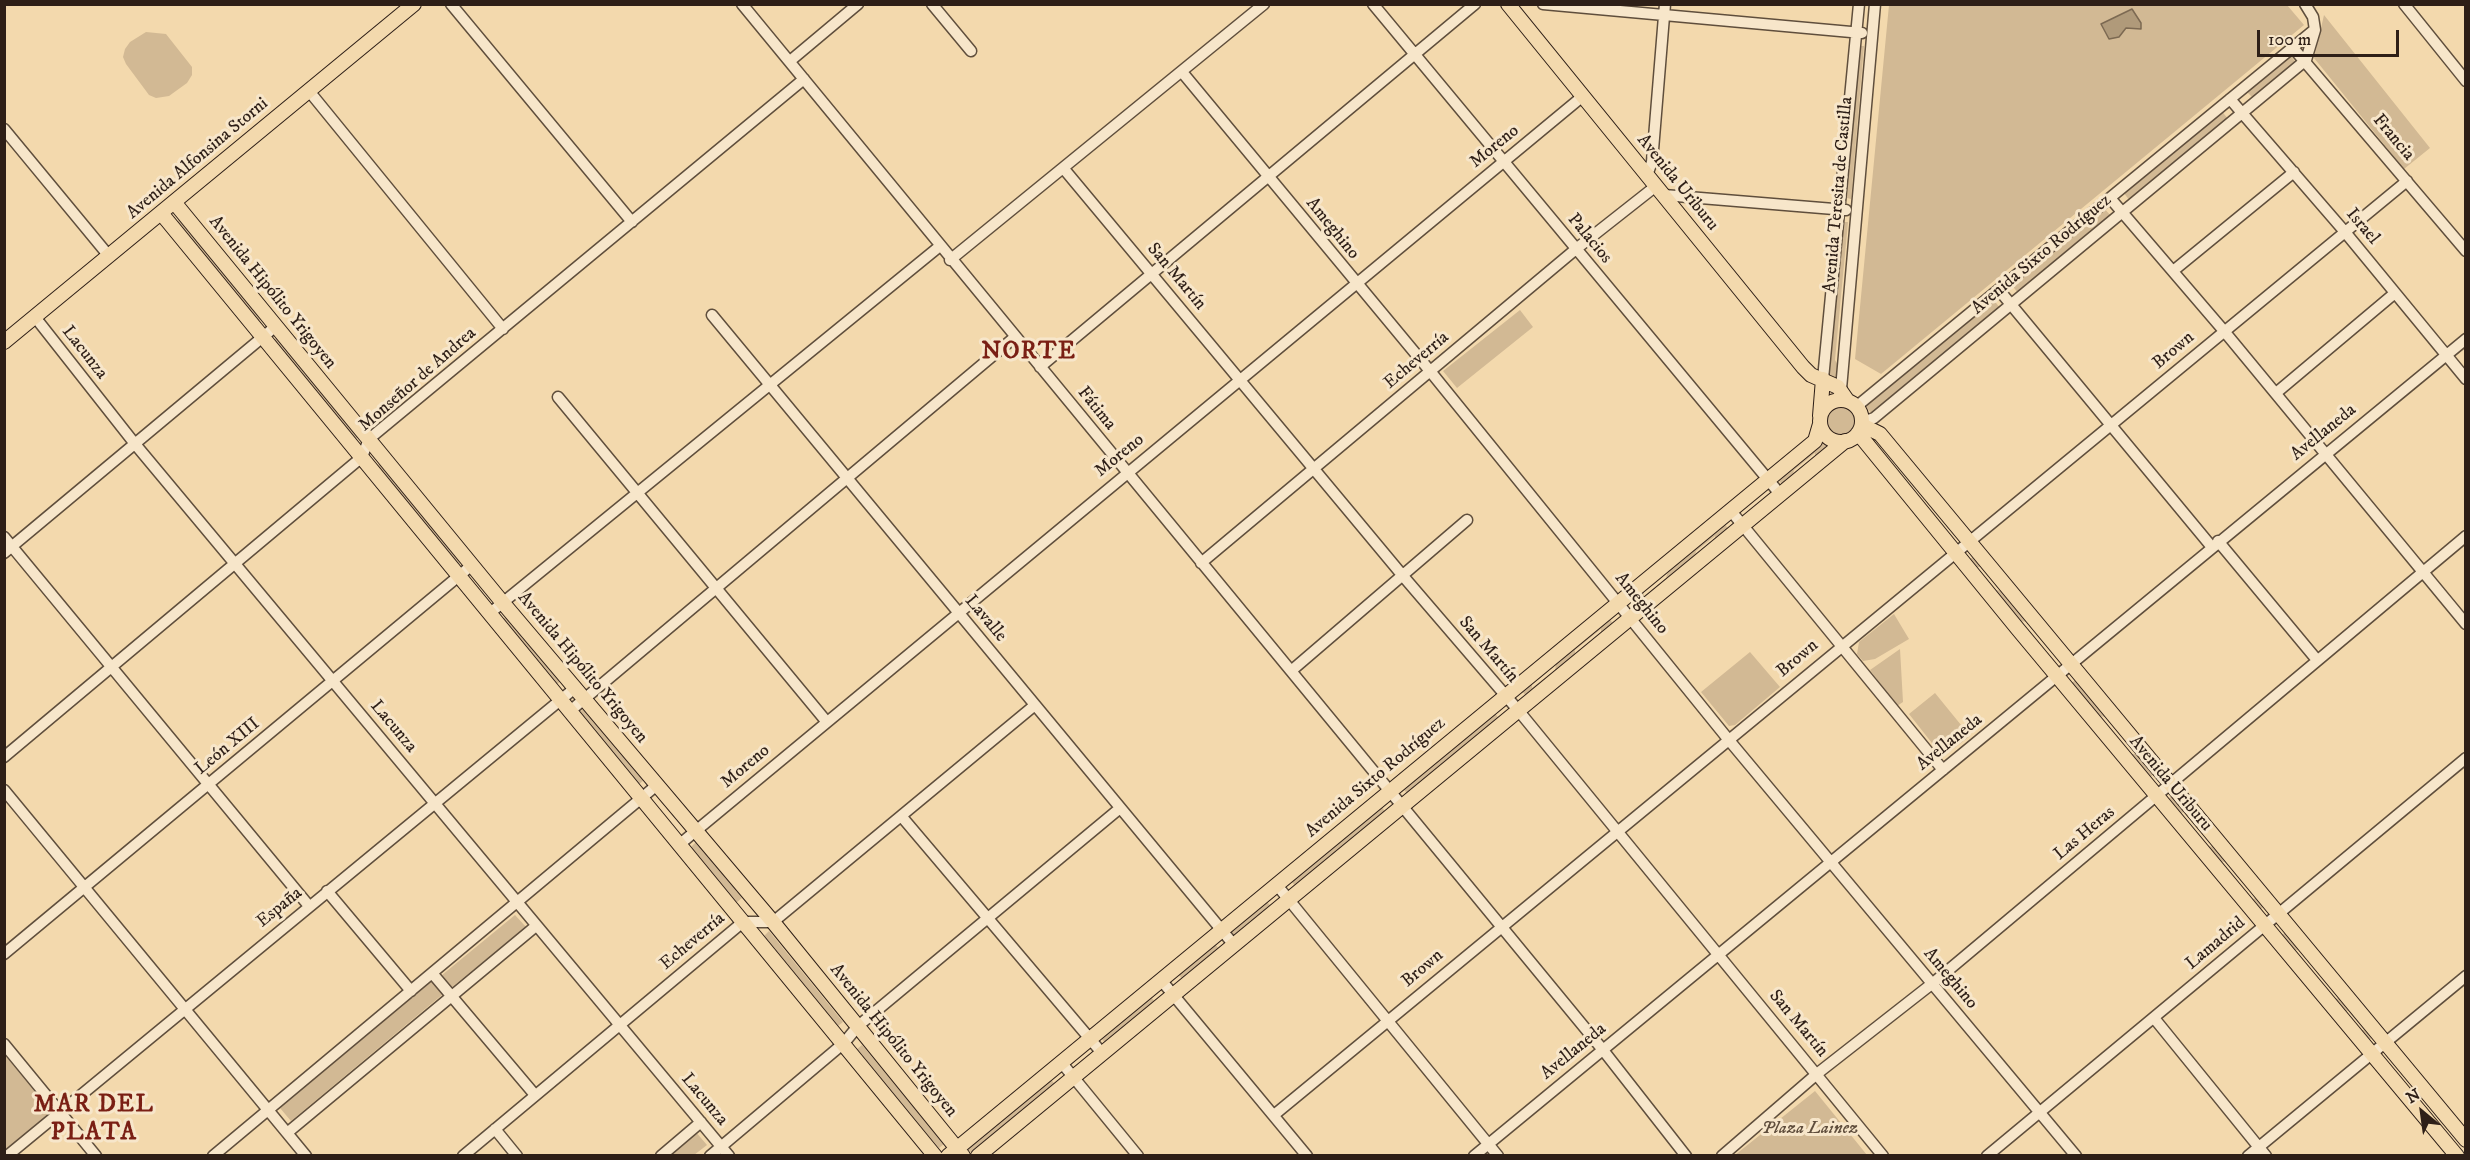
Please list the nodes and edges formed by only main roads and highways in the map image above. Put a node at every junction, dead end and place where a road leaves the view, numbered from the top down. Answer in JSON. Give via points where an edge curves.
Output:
{"nodes":[{"id":1,"x":414,"y":4,"type":"edge"},
{"id":2,"x":1508,"y":4,"type":"edge"},
{"id":3,"x":174,"y":202,"type":"junction"},
{"id":4,"x":161,"y":213,"type":"junction"},
{"id":5,"x":4,"y":342,"type":"edge"},
{"id":6,"x":1822,"y":379,"type":"junction"},
{"id":7,"x":1848,"y":398,"type":"junction"},
{"id":8,"x":1820,"y":422,"type":"junction"},
{"id":9,"x":1861,"y":427,"type":"junction"},
{"id":10,"x":1845,"y":441,"type":"junction"},
{"id":11,"x":2466,"y":1140,"type":"edge"},
{"id":12,"x":955,"y":1153,"type":"edge"},
{"id":13,"x":935,"y":1155,"type":"edge"},
{"id":14,"x":978,"y":1155,"type":"edge"},
{"id":15,"x":2457,"y":1155,"type":"edge"}],
"edges":[{"from":1,"to":3,"type":"main road","name":"Avenida Alfonsina Storni"},
{"from":2,"to":6,"type":"main road","name":"Avenida Uriburu","via":[[1803,367]]},
{"from":3,"to":4,"type":"main road","name":"Avenida Alfonsina Storni"},
{"from":3,"to":12,"type":"main road","name":"Avenida Hipólito Yrigoyen","via":[[503,603],[773,922]]},
{"from":4,"to":5,"type":"main road","name":"Avenida Alfonsina Storni"},
{"from":4,"to":13,"type":"main road","name":"Avenida Hipólito Yrigoyen"},
{"from":6,"to":7,"type":"main road"},
{"from":6,"to":8,"type":"main road","name":"Avenida Teresita de Castilla"},
{"from":7,"to":8,"type":"main road","via":[[1829,403]]},
{"from":7,"to":9,"type":"main road"},
{"from":8,"to":10,"type":"main road","via":[[1832,440]]},
{"from":8,"to":12,"type":"main road","name":"Avenida Sixto Rodríguez","via":[[1815,441],[1089,1038]]},
{"from":9,"to":10,"type":"main road"},
{"from":9,"to":11,"type":"main road","name":"Avenida Uriburu","via":[[1880,434]]},
{"from":9,"to":15,"type":"main road","name":"Avenida Uriburu","via":[[1956,554]]},
{"from":10,"to":14,"type":"main road","name":"Avenida Sixto Rodríguez"}]}
